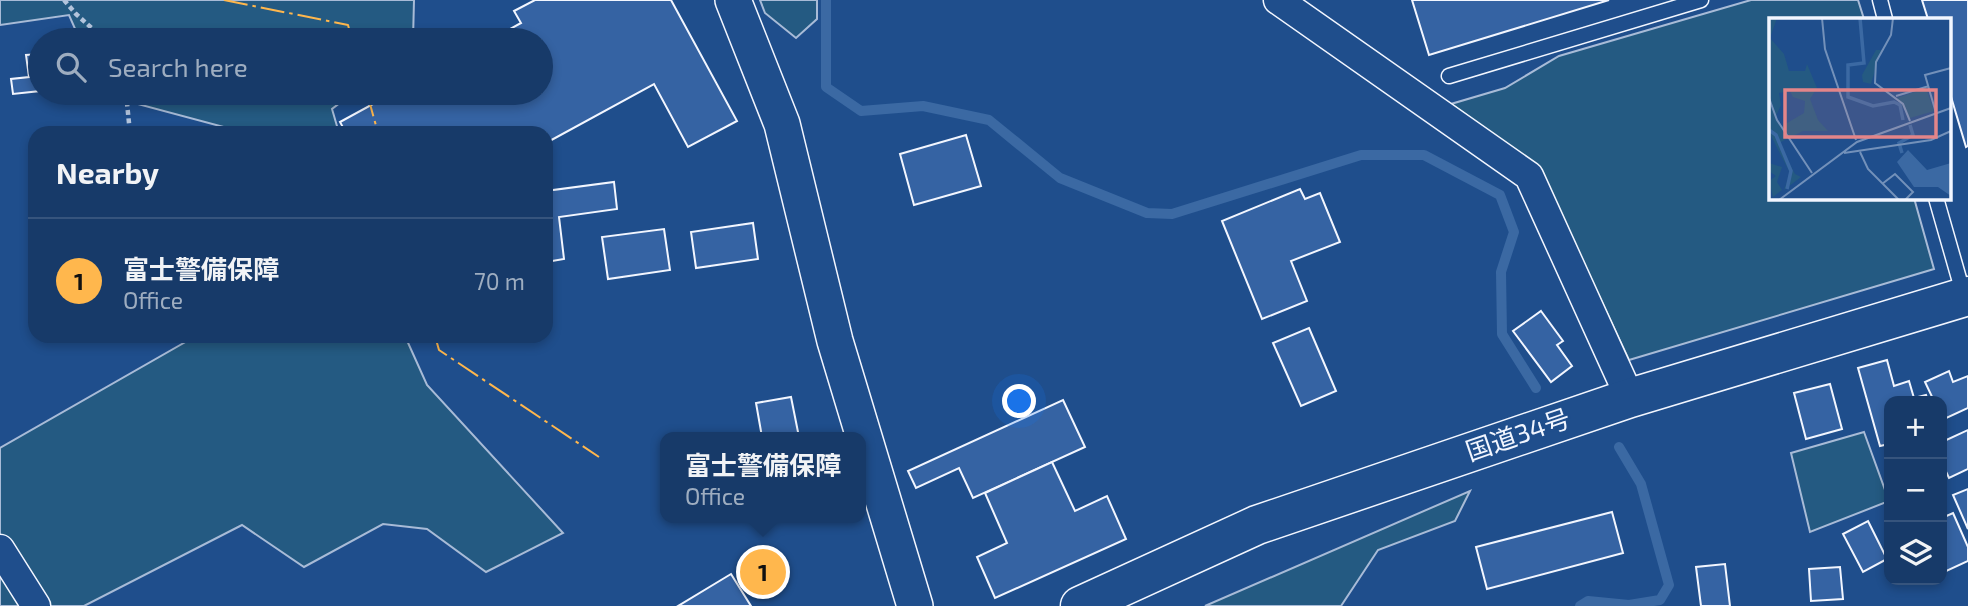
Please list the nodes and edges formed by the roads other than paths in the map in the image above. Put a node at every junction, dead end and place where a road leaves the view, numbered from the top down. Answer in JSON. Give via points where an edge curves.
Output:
{"nodes":[{"id":1,"x":733,"y":0,"type":"edge"},
{"id":2,"x":1278,"y":0,"type":"edge"},
{"id":3,"x":1701,"y":0,"type":"edge"},
{"id":4,"x":1880,"y":0,"type":"edge"},
{"id":5,"x":1885,"y":18,"type":"edge"},
{"id":6,"x":1449,"y":76,"type":"dead end"},
{"id":7,"x":1937,"y":200,"type":"edge"},
{"id":8,"x":1966,"y":297,"type":"edge"},
{"id":9,"x":1630,"y":398,"type":"junction"},
{"id":10,"x":862,"y":432,"type":"edge"},
{"id":11,"x":866,"y":444,"type":"edge"},
{"id":12,"x":0,"y":549,"type":"edge"},
{"id":13,"x":36,"y":606,"type":"edge"},
{"id":14,"x":915,"y":606,"type":"edge"},
{"id":15,"x":1080,"y":606,"type":"edge"}],
"edges":[{"from":1,"to":10,"type":"street","via":[[782,124],[835,341]]},
{"from":2,"to":9,"type":"street","via":[[1529,176]]},
{"from":3,"to":6,"type":"lane"},
{"from":4,"to":5,"type":"lane"},
{"from":7,"to":8,"type":"lane"},
{"from":8,"to":9,"type":"highway","name":"国道34号"},
{"from":9,"to":15,"type":"highway","name":"国道34号","via":[[1257,525]]},
{"from":11,"to":14,"type":"street"},
{"from":12,"to":13,"type":"street"}]}
